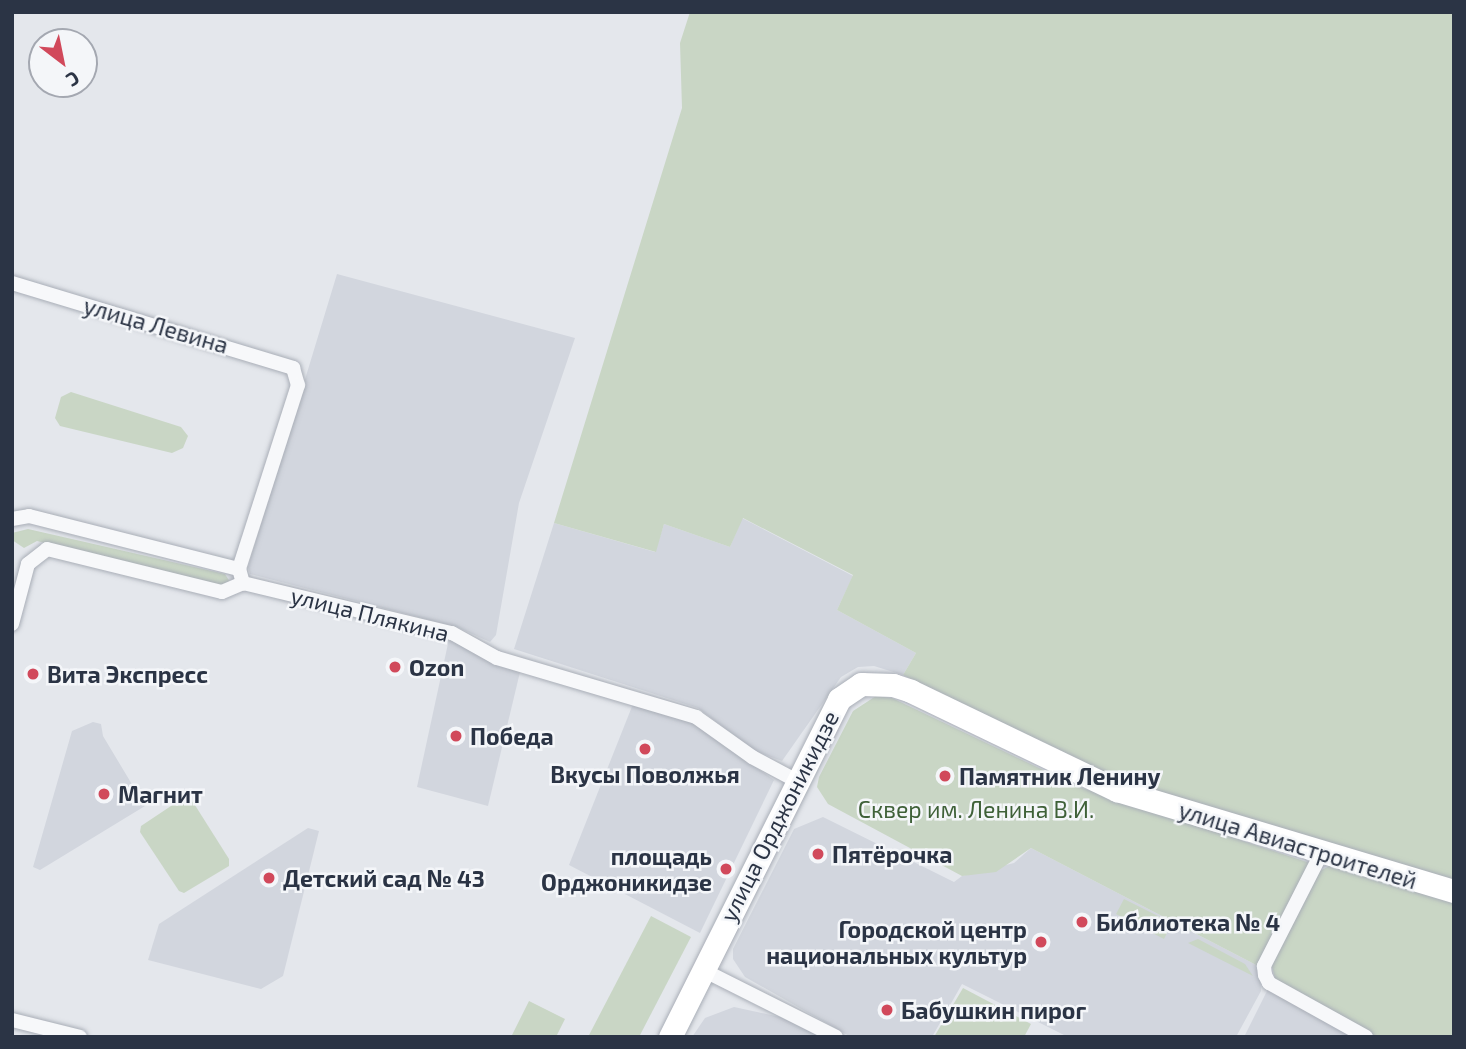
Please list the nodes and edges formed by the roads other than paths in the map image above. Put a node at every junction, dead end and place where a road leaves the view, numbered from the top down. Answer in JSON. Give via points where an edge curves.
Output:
{"nodes":[{"id":1,"x":12,"y":283,"type":"edge"},
{"id":2,"x":12,"y":519,"type":"edge"},
{"id":3,"x":241,"y":576,"type":"junction"},
{"id":4,"x":12,"y":624,"type":"edge"},
{"id":5,"x":875,"y":682,"type":"joint"},
{"id":6,"x":797,"y":781,"type":"junction"},
{"id":7,"x":1321,"y":854,"type":"junction"},
{"id":8,"x":1454,"y":891,"type":"edge"},
{"id":9,"x":701,"y":969,"type":"junction"},
{"id":10,"x":12,"y":1020,"type":"edge"},
{"id":11,"x":80,"y":1037,"type":"edge"},
{"id":12,"x":670,"y":1037,"type":"edge"},
{"id":13,"x":836,"y":1037,"type":"edge"},
{"id":14,"x":1366,"y":1037,"type":"edge"}],
"edges":[{"from":1,"to":3,"type":"street","name":"улица Левина","via":[[286,364],[296,375],[298,385]]},
{"from":2,"to":3,"type":"street","name":"улица Плякина","via":[[29,516]]},
{"from":3,"to":4,"type":"street","via":[[222,592],[47,549],[28,564]]},
{"from":3,"to":6,"type":"street","name":"улица Плякина","via":[[452,632],[497,658],[661,705],[710,724],[752,757]]},
{"from":5,"to":6,"type":"main road","name":"улица Орджоникидзе","via":[[849,690],[839,699]]},
{"from":5,"to":7,"type":"main road","name":"улица Авиастроителей","via":[[911,691],[1117,790]]},
{"from":6,"to":9,"type":"main road","name":"улица Орджоникидзе"},
{"from":7,"to":8,"type":"main road","name":"улица Авиастроителей"},
{"from":7,"to":14,"type":"street","via":[[1264,966],[1269,983]]},
{"from":9,"to":12,"type":"main road","name":"улица Орджоникидзе"},
{"from":9,"to":13,"type":"street"},
{"from":10,"to":11,"type":"street"}]}
